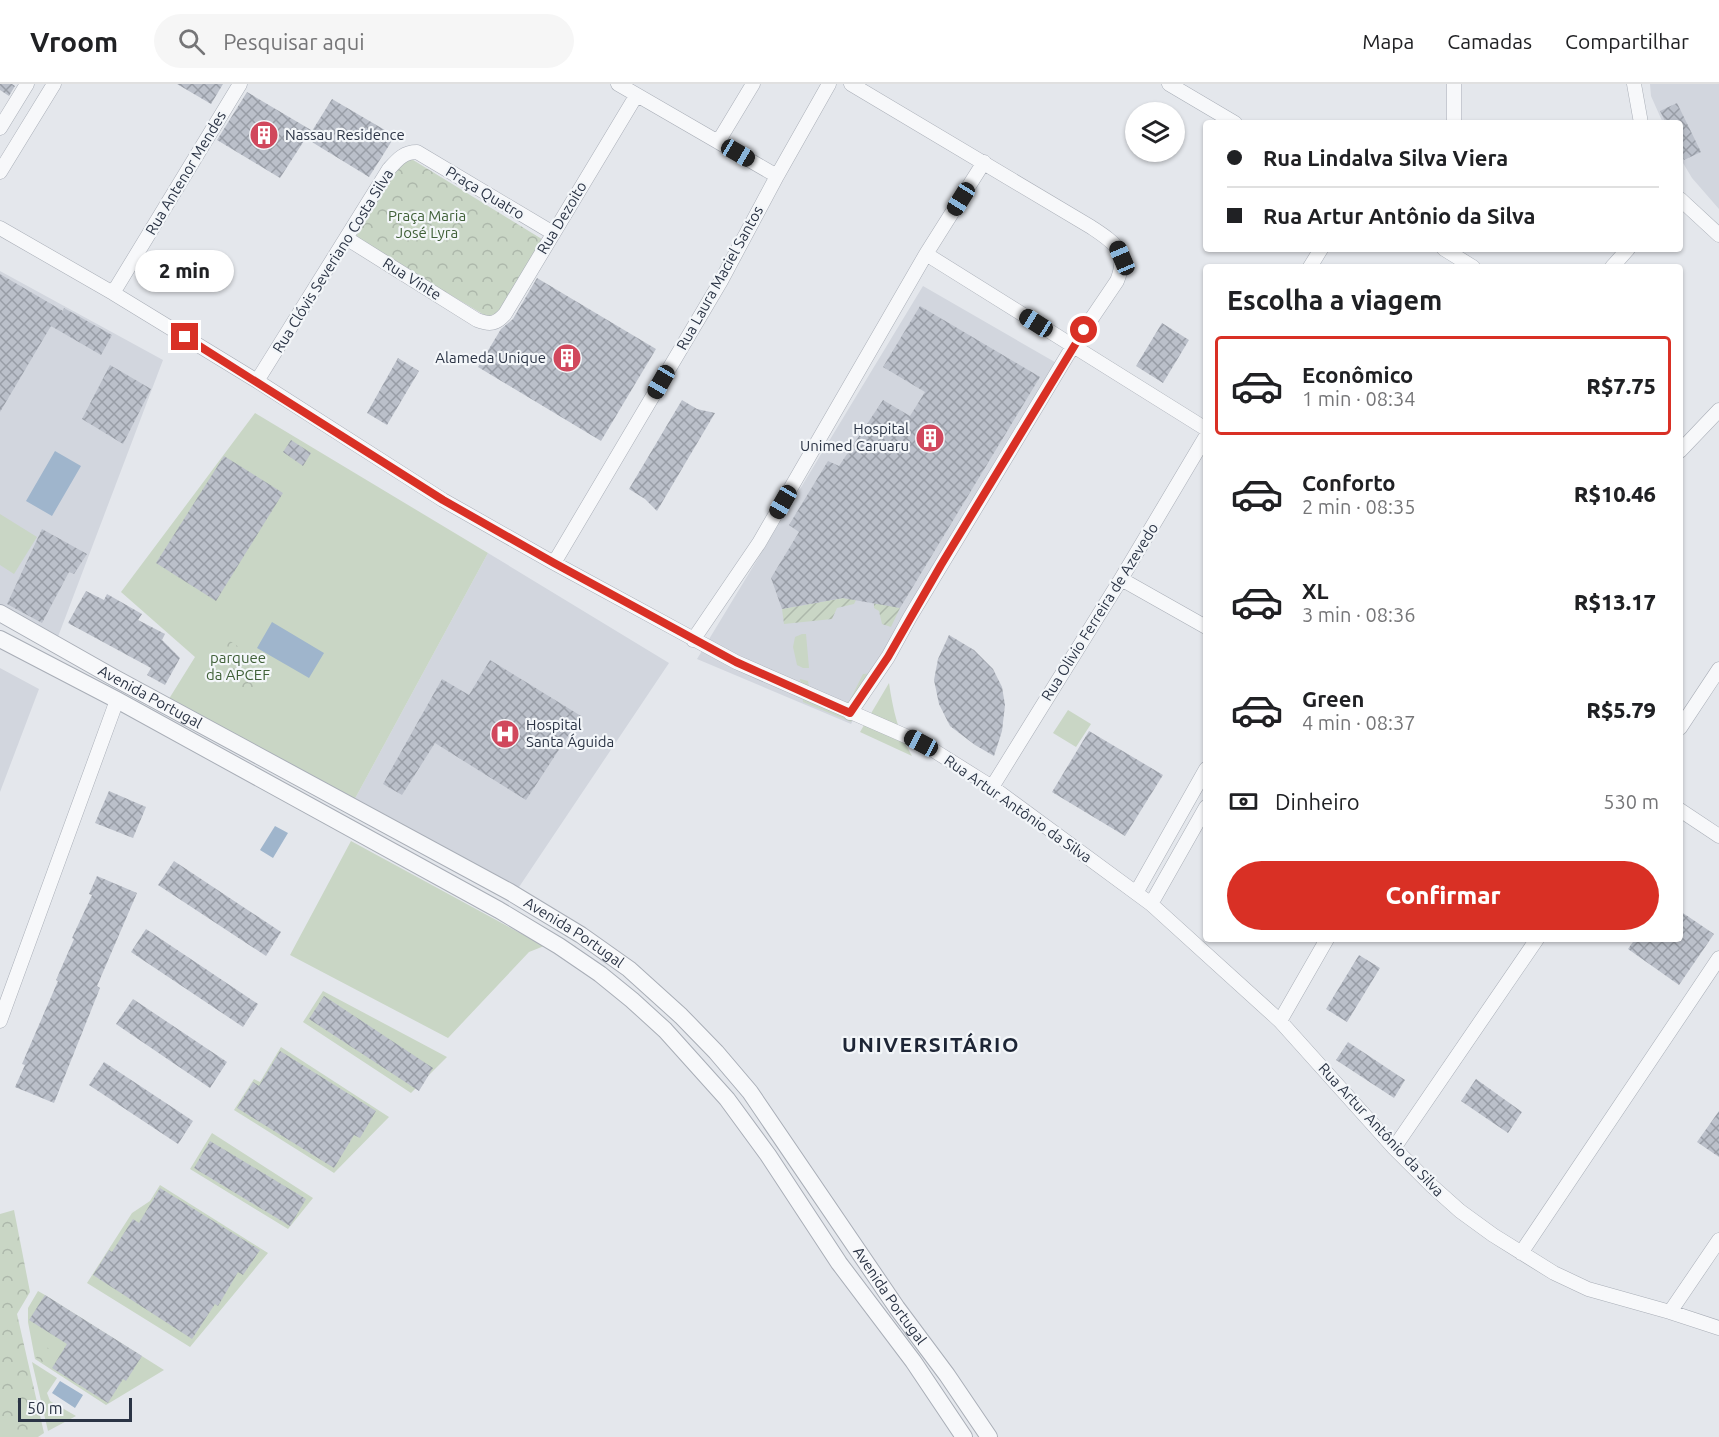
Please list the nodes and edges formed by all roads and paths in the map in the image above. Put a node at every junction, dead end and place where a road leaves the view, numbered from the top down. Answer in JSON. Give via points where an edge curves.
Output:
{"nodes":[{"id":1,"x":27,"y":84,"type":"edge"},
{"id":2,"x":54,"y":84,"type":"edge"},
{"id":3,"x":240,"y":84,"type":"edge"},
{"id":4,"x":618,"y":84,"type":"edge"},
{"id":5,"x":753,"y":84,"type":"edge"},
{"id":6,"x":829,"y":84,"type":"edge"},
{"id":7,"x":851,"y":84,"type":"edge"},
{"id":8,"x":1169,"y":84,"type":"edge"},
{"id":9,"x":1454,"y":84,"type":"edge"},
{"id":10,"x":1635,"y":84,"type":"edge"},
{"id":11,"x":636,"y":96,"type":"junction"},
{"id":12,"x":4,"y":112,"type":"edge"},
{"id":13,"x":1230,"y":120,"type":"edge"},
{"id":14,"x":1454,"y":120,"type":"edge"},
{"id":15,"x":1641,"y":120,"type":"edge"},
{"id":16,"x":28,"y":127,"type":"junction"},
{"id":17,"x":0,"y":128,"type":"edge"},
{"id":18,"x":718,"y":141,"type":"junction"},
{"id":19,"x":417,"y":152,"type":"joint"},
{"id":20,"x":984,"y":162,"type":"junction"},
{"id":21,"x":0,"y":172,"type":"edge"},
{"id":22,"x":777,"y":176,"type":"junction"},
{"id":23,"x":1683,"y":202,"type":"edge"},
{"id":24,"x":0,"y":228,"type":"edge"},
{"id":25,"x":553,"y":233,"type":"junction"},
{"id":26,"x":1719,"y":235,"type":"edge"},
{"id":27,"x":346,"y":238,"type":"junction"},
{"id":28,"x":1451,"y":252,"type":"edge"},
{"id":29,"x":1625,"y":252,"type":"edge"},
{"id":30,"x":926,"y":254,"type":"junction"},
{"id":31,"x":1469,"y":264,"type":"edge"},
{"id":32,"x":1615,"y":264,"type":"edge"},
{"id":33,"x":113,"y":294,"type":"junction"},
{"id":34,"x":477,"y":320,"type":"joint"},
{"id":35,"x":1073,"y":346,"type":"junction"},
{"id":36,"x":257,"y":381,"type":"junction"},
{"id":37,"x":1719,"y":410,"type":"edge"},
{"id":38,"x":1203,"y":427,"type":"edge"},
{"id":39,"x":1203,"y":441,"type":"edge"},
{"id":40,"x":1683,"y":448,"type":"edge"},
{"id":41,"x":554,"y":563,"type":"junction"},
{"id":42,"x":1121,"y":579,"type":"junction"},
{"id":43,"x":0,"y":613,"type":"edge"},
{"id":44,"x":1203,"y":625,"type":"edge"},
{"id":45,"x":0,"y":639,"type":"edge"},
{"id":46,"x":693,"y":640,"type":"junction"},
{"id":47,"x":1719,"y":669,"type":"edge"},
{"id":48,"x":117,"y":700,"type":"junction"},
{"id":49,"x":850,"y":713,"type":"junction"},
{"id":50,"x":1683,"y":723,"type":"edge"},
{"id":51,"x":1203,"y":774,"type":"edge"},
{"id":52,"x":992,"y":787,"type":"junction"},
{"id":53,"x":1203,"y":812,"type":"edge"},
{"id":54,"x":1683,"y":812,"type":"edge"},
{"id":55,"x":1719,"y":836,"type":"edge"},
{"id":56,"x":1136,"y":893,"type":"junction"},
{"id":57,"x":1151,"y":904,"type":"junction"},
{"id":58,"x":1325,"y":942,"type":"edge"},
{"id":59,"x":1535,"y":942,"type":"edge"},
{"id":60,"x":1719,"y":957,"type":"edge"},
{"id":61,"x":658,"y":994,"type":"junction"},
{"id":62,"x":642,"y":1010,"type":"junction"},
{"id":63,"x":0,"y":1021,"type":"edge"},
{"id":64,"x":1280,"y":1021,"type":"junction"},
{"id":65,"x":1394,"y":1148,"type":"junction"},
{"id":66,"x":1719,"y":1240,"type":"edge"},
{"id":67,"x":1521,"y":1253,"type":"junction"},
{"id":68,"x":1670,"y":1312,"type":"junction"},
{"id":69,"x":1719,"y":1328,"type":"edge"},
{"id":70,"x":964,"y":1437,"type":"edge"},
{"id":71,"x":989,"y":1437,"type":"edge"}],
"edges":[{"from":1,"to":12,"type":"street"},
{"from":2,"to":16,"type":"street"},
{"from":3,"to":33,"type":"street","name":"Rua Antenor Mendes"},
{"from":4,"to":11,"type":"street"},
{"from":5,"to":18,"type":"street"},
{"from":6,"to":22,"type":"street","name":"Rua Laura Maciel Santos"},
{"from":7,"to":20,"type":"street"},
{"from":8,"to":13,"type":"street"},
{"from":9,"to":14,"type":"street"},
{"from":10,"to":15,"type":"street"},
{"from":11,"to":18,"type":"street"},
{"from":11,"to":25,"type":"street","name":"Rua Dezoito"},
{"from":12,"to":16,"type":"street"},
{"from":12,"to":17,"type":"street"},
{"from":16,"to":21,"type":"street"},
{"from":18,"to":22,"type":"street"},
{"from":19,"to":25,"type":"street","name":"Praça Quatro"},
{"from":19,"to":27,"type":"street","name":"Rua Clóvis Severiano Costa Silva","via":[[408,152],[394,164]]},
{"from":20,"to":30,"type":"street"},
{"from":20,"to":35,"type":"street","via":[[1117,246],[1122,258],[1118,281]]},
{"from":22,"to":41,"type":"street","name":"Rua Laura Maciel Santos","via":[[721,281]]},
{"from":23,"to":26,"type":"street"},
{"from":24,"to":33,"type":"street","name":"Rua Artur Antônio da Silva"},
{"from":25,"to":34,"type":"street","name":"Rua Dezoito","via":[[499,321],[492,324]]},
{"from":27,"to":34,"type":"street","name":"Rua Vinte"},
{"from":27,"to":36,"type":"street","name":"Rua Clóvis Severiano Costa Silva"},
{"from":28,"to":31,"type":"street"},
{"from":29,"to":32,"type":"street"},
{"from":30,"to":35,"type":"street"},
{"from":30,"to":46,"type":"street","via":[[759,543]]},
{"from":33,"to":36,"type":"street","name":"Rua Artur Antônio da Silva"},
{"from":35,"to":38,"type":"street"},
{"from":35,"to":49,"type":"street","via":[[888,657]]},
{"from":36,"to":41,"type":"street","name":"Rua Artur Antônio da Silva","via":[[443,500]]},
{"from":37,"to":40,"type":"street"},
{"from":39,"to":42,"type":"street","name":"Rua Olivio Ferreira de Azevedo"},
{"from":41,"to":46,"type":"street","name":"Rua Artur Antônio da Silva"},
{"from":42,"to":44,"type":"street"},
{"from":42,"to":52,"type":"street","name":"Rua Olivio Ferreira de Azevedo"},
{"from":43,"to":61,"type":"street","name":"Avenida Portugal","via":[[510,892],[581,935]]},
{"from":45,"to":48,"type":"street","name":"Avenida Portugal"},
{"from":46,"to":49,"type":"street","name":"Rua Artur Antônio da Silva"},
{"from":47,"to":50,"type":"street"},
{"from":48,"to":62,"type":"street","name":"Avenida Portugal","via":[[509,916],[600,974]]},
{"from":48,"to":63,"type":"street"},
{"from":49,"to":52,"type":"street","name":"Rua Artur Antônio da Silva","via":[[925,745]]},
{"from":51,"to":56,"type":"street"},
{"from":52,"to":56,"type":"street","name":"Rua Artur Antônio da Silva"},
{"from":53,"to":57,"type":"street"},
{"from":54,"to":55,"type":"street"},
{"from":56,"to":57,"type":"street","name":"Rua Artur Antônio da Silva"},
{"from":57,"to":64,"type":"street","name":"Rua Artur Antônio da Silva"},
{"from":58,"to":64,"type":"street"},
{"from":59,"to":65,"type":"street"},
{"from":60,"to":67,"type":"street"},
{"from":61,"to":62,"type":"street"},
{"from":61,"to":71,"type":"street","name":"Avenida Portugal","via":[[750,1092]]},
{"from":62,"to":70,"type":"street","name":"Avenida Portugal","via":[[727,1099]]},
{"from":64,"to":65,"type":"street","name":"Rua Artur Antônio da Silva"},
{"from":65,"to":67,"type":"street","name":"Rua Artur Antônio da Silva","via":[[1460,1211]]},
{"from":66,"to":68,"type":"street"},
{"from":67,"to":68,"type":"street","name":"Rua Artur Antônio da Silva","via":[[1588,1289]]},
{"from":68,"to":69,"type":"street","name":"Rua Artur Antônio da Silva"}]}
